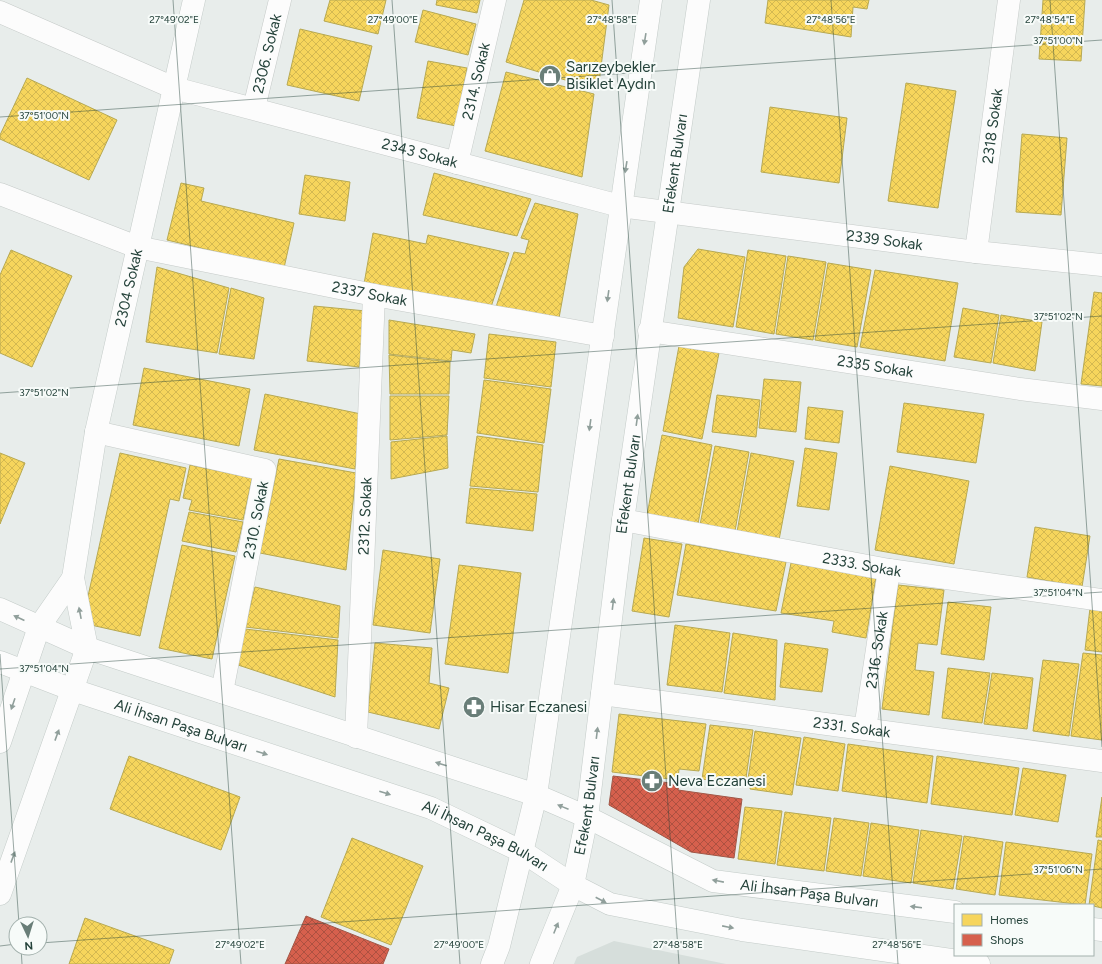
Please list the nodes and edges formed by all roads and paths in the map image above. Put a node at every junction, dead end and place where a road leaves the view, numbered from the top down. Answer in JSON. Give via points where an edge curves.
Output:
{"nodes":[{"id":1,"x":194,"y":0,"type":"edge"},
{"id":2,"x":280,"y":0,"type":"edge"},
{"id":3,"x":495,"y":0,"type":"edge"},
{"id":4,"x":651,"y":0,"type":"edge"},
{"id":5,"x":697,"y":0,"type":"edge"},
{"id":6,"x":1009,"y":0,"type":"edge"},
{"id":7,"x":0,"y":12,"type":"edge"},
{"id":8,"x":174,"y":88,"type":"junction"},
{"id":9,"x":254,"y":108,"type":"junction"},
{"id":10,"x":457,"y":163,"type":"junction"},
{"id":11,"x":0,"y":194,"type":"edge"},
{"id":12,"x":620,"y":206,"type":"junction"},
{"id":13,"x":667,"y":211,"type":"junction"},
{"id":14,"x":137,"y":247,"type":"junction"},
{"id":15,"x":976,"y":252,"type":"junction"},
{"id":16,"x":1102,"y":265,"type":"edge"},
{"id":17,"x":374,"y":295,"type":"junction"},
{"id":18,"x":649,"y":331,"type":"junction"},
{"id":19,"x":603,"y":336,"type":"junction"},
{"id":20,"x":1102,"y":399,"type":"edge"},
{"id":21,"x":96,"y":432,"type":"junction"},
{"id":22,"x":623,"y":520,"type":"junction"},
{"id":23,"x":889,"y":570,"type":"junction"},
{"id":24,"x":74,"y":578,"type":"junction"},
{"id":25,"x":1102,"y":600,"type":"edge"},
{"id":26,"x":0,"y":609,"type":"edge"},
{"id":27,"x":39,"y":627,"type":"junction"},
{"id":28,"x":87,"y":648,"type":"junction"},
{"id":29,"x":0,"y":662,"type":"edge"},
{"id":30,"x":24,"y":672,"type":"junction"},
{"id":31,"x":73,"y":690,"type":"junction"},
{"id":32,"x":222,"y":692,"type":"junction"},
{"id":33,"x":602,"y":694,"type":"junction"},
{"id":34,"x":864,"y":729,"type":"junction"},
{"id":35,"x":356,"y":737,"type":"junction"},
{"id":36,"x":0,"y":742,"type":"edge"},
{"id":37,"x":1102,"y":762,"type":"edge"},
{"id":38,"x":536,"y":795,"type":"junction"},
{"id":39,"x":587,"y":817,"type":"junction"},
{"id":40,"x":522,"y":852,"type":"junction"},
{"id":41,"x":573,"y":885,"type":"junction"},
{"id":42,"x":0,"y":894,"type":"edge"},
{"id":43,"x":954,"y":912,"type":"edge"},
{"id":44,"x":492,"y":964,"type":"edge"},
{"id":45,"x":542,"y":964,"type":"edge"},
{"id":46,"x":979,"y":964,"type":"edge"}],
"edges":[{"from":1,"to":8,"type":"street","name":"2304 Sokak"},
{"from":2,"to":9,"type":"street","name":"2306. Sokak"},
{"from":3,"to":10,"type":"street","name":"2314. Sokak"},
{"from":4,"to":12,"type":"street","one_way":true},
{"from":5,"to":13,"type":"street","name":"Efekent Bulvarı"},
{"from":6,"to":15,"type":"street","name":"2318 Sokak"},
{"from":7,"to":8,"type":"street","name":"2343 Sokak"},
{"from":8,"to":9,"type":"street","name":"2343 Sokak"},
{"from":8,"to":14,"type":"street","name":"2304 Sokak"},
{"from":9,"to":10,"type":"street","name":"2343 Sokak"},
{"from":10,"to":12,"type":"street","name":"2343 Sokak"},
{"from":11,"to":14,"type":"street","name":"2337 Sokak"},
{"from":12,"to":13,"type":"street","name":"2343 Sokak"},
{"from":12,"to":19,"type":"street","one_way":true},
{"from":13,"to":15,"type":"street","name":"2339 Sokak"},
{"from":13,"to":18,"type":"street","name":"Efekent Bulvarı"},
{"from":14,"to":17,"type":"street","name":"2337 Sokak"},
{"from":14,"to":21,"type":"street","name":"2304 Sokak"},
{"from":15,"to":16,"type":"street","name":"2339 Sokak"},
{"from":17,"to":19,"type":"street","name":"2337 Sokak"},
{"from":17,"to":35,"type":"street","name":"2312. Sokak"},
{"from":18,"to":20,"type":"street","name":"2335 Sokak","via":[[1020,390]]},
{"from":22,"to":18,"type":"street","name":"Efekent Bulvarı","one_way":true},
{"from":19,"to":38,"type":"street","one_way":true},
{"from":21,"to":24,"type":"street","name":"2304 Sokak"},
{"from":21,"to":32,"type":"street","name":"2310. Sokak","via":[[265,470]]},
{"from":22,"to":23,"type":"street","name":"2333. Sokak"},
{"from":33,"to":22,"type":"street","name":"Efekent Bulvarı","one_way":true},
{"from":23,"to":25,"type":"street","name":"2333. Sokak"},
{"from":23,"to":34,"type":"street","name":"2316. Sokak"},
{"from":24,"to":27,"type":"street"},
{"from":28,"to":24,"type":"street","one_way":true},
{"from":27,"to":26,"type":"street","name":"Ali İhsan Paşa Bulvarı","one_way":true},
{"from":27,"to":28,"type":"street","name":"Ali İhsan Paşa Bulvarı"},
{"from":27,"to":30,"type":"street"},
{"from":28,"to":31,"type":"street"},
{"from":28,"to":32,"type":"street","name":"Ali İhsan Paşa Bulvarı"},
{"from":29,"to":30,"type":"street","name":"Ali İhsan Paşa Bulvarı"},
{"from":30,"to":31,"type":"street","name":"Ali İhsan Paşa Bulvarı"},
{"from":30,"to":36,"type":"street","one_way":true},
{"from":31,"to":40,"type":"street","name":"Ali İhsan Paşa Bulvarı","one_way":true,"via":[[432,808]]},
{"from":42,"to":31,"type":"street","one_way":true},
{"from":32,"to":35,"type":"street","name":"Ali İhsan Paşa Bulvarı"},
{"from":33,"to":34,"type":"street","name":"2331. Sokak"},
{"from":39,"to":33,"type":"street","name":"Efekent Bulvarı","one_way":true},
{"from":34,"to":37,"type":"street","name":"2331. Sokak"},
{"from":38,"to":35,"type":"street","name":"Ali İhsan Paşa Bulvarı","one_way":true},
{"from":39,"to":38,"type":"street","name":"Ali İhsan Paşa Bulvarı","one_way":true},
{"from":38,"to":40,"type":"street"},
{"from":39,"to":41,"type":"street","name":"Efekent Bulvarı"},
{"from":43,"to":39,"type":"street","name":"Ali İhsan Paşa Bulvarı","one_way":true,"via":[[713,881]]},
{"from":40,"to":41,"type":"street","name":"Ali İhsan Paşa Bulvarı"},
{"from":40,"to":44,"type":"street","via":[[499,946]]},
{"from":45,"to":41,"type":"street","name":"Efekent Bulvarı","one_way":true},
{"from":41,"to":46,"type":"street","name":"Ali İhsan Paşa Bulvarı","one_way":true,"via":[[610,904],[742,930]]}]}
